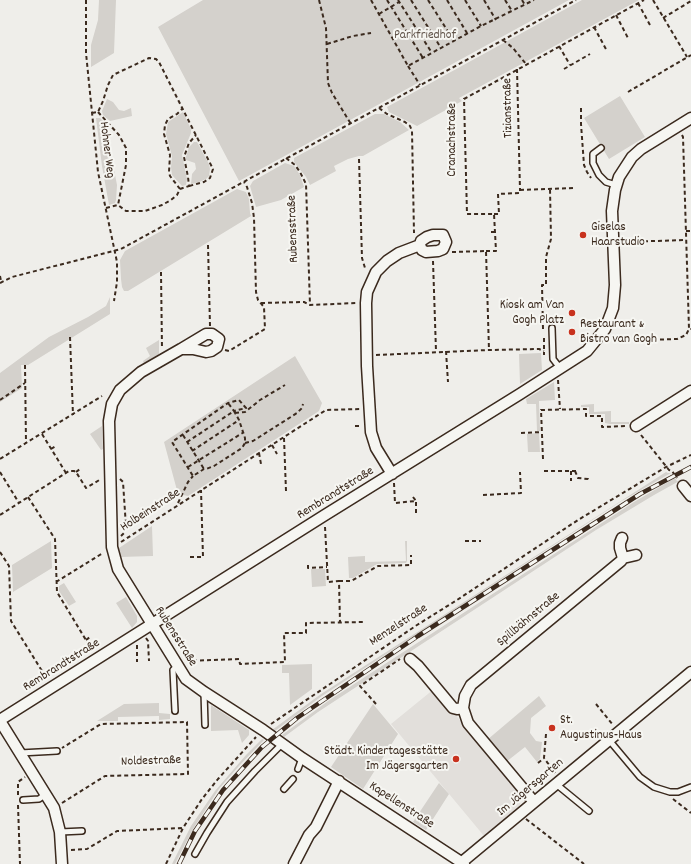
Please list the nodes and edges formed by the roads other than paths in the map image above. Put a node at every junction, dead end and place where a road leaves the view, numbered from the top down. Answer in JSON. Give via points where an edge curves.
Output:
{"nodes":[{"id":1,"x":690,"y":122,"type":"edge"},
{"id":2,"x":601,"y":148,"type":"dead end"},
{"id":3,"x":616,"y":186,"type":"junction"},
{"id":4,"x":417,"y":246,"type":"junction"},
{"id":5,"x":552,"y":328,"type":"dead end"},
{"id":6,"x":181,"y":349,"type":"junction"},
{"id":7,"x":558,"y":370,"type":"junction"},
{"id":8,"x":691,"y":391,"type":"edge"},
{"id":9,"x":636,"y":426,"type":"road end"},
{"id":10,"x":392,"y":474,"type":"junction"},
{"id":11,"x":683,"y":486,"type":"road end"},
{"id":12,"x":691,"y":496,"type":"edge"},
{"id":13,"x":622,"y":538,"type":"dead end"},
{"id":14,"x":636,"y":555,"type":"dead end"},
{"id":15,"x":623,"y":558,"type":"junction"},
{"id":16,"x":152,"y":625,"type":"junction"},
{"id":17,"x":410,"y":659,"type":"road end"},
{"id":18,"x":176,"y":663,"type":"junction"},
{"id":19,"x":691,"y":672,"type":"edge"},
{"id":20,"x":204,"y":692,"type":"junction"},
{"id":21,"x":463,"y":708,"type":"junction"},
{"id":22,"x":175,"y":711,"type":"dead end"},
{"id":23,"x":0,"y":721,"type":"edge"},
{"id":24,"x":205,"y":725,"type":"dead end"},
{"id":25,"x":263,"y":730,"type":"joint"},
{"id":26,"x":609,"y":740,"type":"junction"},
{"id":27,"x":282,"y":744,"type":"junction"},
{"id":28,"x":57,"y":751,"type":"road end"},
{"id":29,"x":20,"y":753,"type":"junction"},
{"id":30,"x":302,"y":758,"type":"junction"},
{"id":31,"x":298,"y":769,"type":"dead end"},
{"id":32,"x":293,"y":779,"type":"dead end"},
{"id":33,"x":339,"y":781,"type":"junction"},
{"id":34,"x":558,"y":782,"type":"junction"},
{"id":35,"x":691,"y":787,"type":"edge"},
{"id":36,"x":284,"y":790,"type":"dead end"},
{"id":37,"x":46,"y":794,"type":"junction"},
{"id":38,"x":23,"y":800,"type":"dead end"},
{"id":39,"x":534,"y":802,"type":"junction"},
{"id":40,"x":590,"y":811,"type":"dead end"},
{"id":41,"x":82,"y":831,"type":"dead end"},
{"id":42,"x":60,"y":832,"type":"junction"},
{"id":43,"x":195,"y":854,"type":"dead end"},
{"id":44,"x":463,"y":863,"type":"edge"},
{"id":45,"x":62,"y":864,"type":"edge"},
{"id":46,"x":294,"y":864,"type":"edge"}],
"edges":[{"from":1,"to":3,"type":"street","name":"Rembrandtstraße","via":[[677,126],[632,157]]},
{"from":2,"to":3,"type":"lane","via":[[593,154],[593,163],[599,176]]},
{"from":3,"to":7,"type":"street","name":"Rembrandtstraße","via":[[613,200],[615,285],[610,318],[592,346]]},
{"from":4,"to":4,"type":"street","via":[[432,252],[443,249],[446,242],[440,235],[427,237]]},
{"from":4,"to":10,"type":"street","via":[[387,261],[376,272],[367,292],[370,425],[376,448]]},
{"from":5,"to":7,"type":"lane","via":[[553,359]]},
{"from":6,"to":6,"type":"street","name":"Rubensstraße","via":[[209,333],[219,339],[217,347],[211,351]]},
{"from":6,"to":16,"type":"street","name":"Rubensstraße","via":[[132,378],[114,397],[110,413],[112,547],[118,568]]},
{"from":7,"to":10,"type":"street","name":"Rembrandtstraße"},
{"from":8,"to":9,"type":"street"},
{"from":10,"to":16,"type":"street","name":"Rembrandtstraße"},
{"from":11,"to":12,"type":"street"},
{"from":13,"to":15,"type":"street","via":[[620,548]]},
{"from":14,"to":15,"type":"street","name":"Spillbähnstraße"},
{"from":15,"to":21,"type":"street","name":"Spillbähnstraße","via":[[471,685],[465,696]]},
{"from":16,"to":18,"type":"street","name":"Rubensstraße"},
{"from":16,"to":23,"type":"street","name":"Rembrandtstraße"},
{"from":17,"to":21,"type":"street","via":[[453,708]]},
{"from":18,"to":20,"type":"street","name":"Rubensstraße","via":[[186,679]]},
{"from":18,"to":22,"type":"lane","via":[[173,670]]},
{"from":19,"to":26,"type":"street","name":"Im Jägersgarten"},
{"from":20,"to":24,"type":"lane"},
{"from":20,"to":25,"type":"street","name":"Rubensstraße"},
{"from":21,"to":39,"type":"street","via":[[465,718],[472,729]]},
{"from":23,"to":29,"type":"street"},
{"from":25,"to":27,"type":"street","name":"Kapellenstraße"},
{"from":26,"to":34,"type":"street","name":"Im Jägersgarten"},
{"from":26,"to":35,"type":"lane","via":[[629,764],[654,787],[670,792]]},
{"from":27,"to":30,"type":"street","name":"Kapellenstraße"},
{"from":27,"to":43,"type":"lane","via":[[228,802]]},
{"from":28,"to":29,"type":"lane"},
{"from":29,"to":37,"type":"street"},
{"from":30,"to":31,"type":"lane"},
{"from":30,"to":33,"type":"street","name":"Kapellenstraße"},
{"from":32,"to":36,"type":"lane"},
{"from":33,"to":44,"type":"street","name":"Kapellenstraße"},
{"from":33,"to":46,"type":"street"},
{"from":34,"to":39,"type":"street","name":"Im Jägersgarten"},
{"from":34,"to":40,"type":"lane"},
{"from":37,"to":38,"type":"lane","via":[[39,799]]},
{"from":37,"to":42,"type":"street","via":[[54,808]]},
{"from":39,"to":44,"type":"street","name":"Im Jägersgarten"},
{"from":41,"to":42,"type":"lane"},
{"from":42,"to":45,"type":"street"}]}
